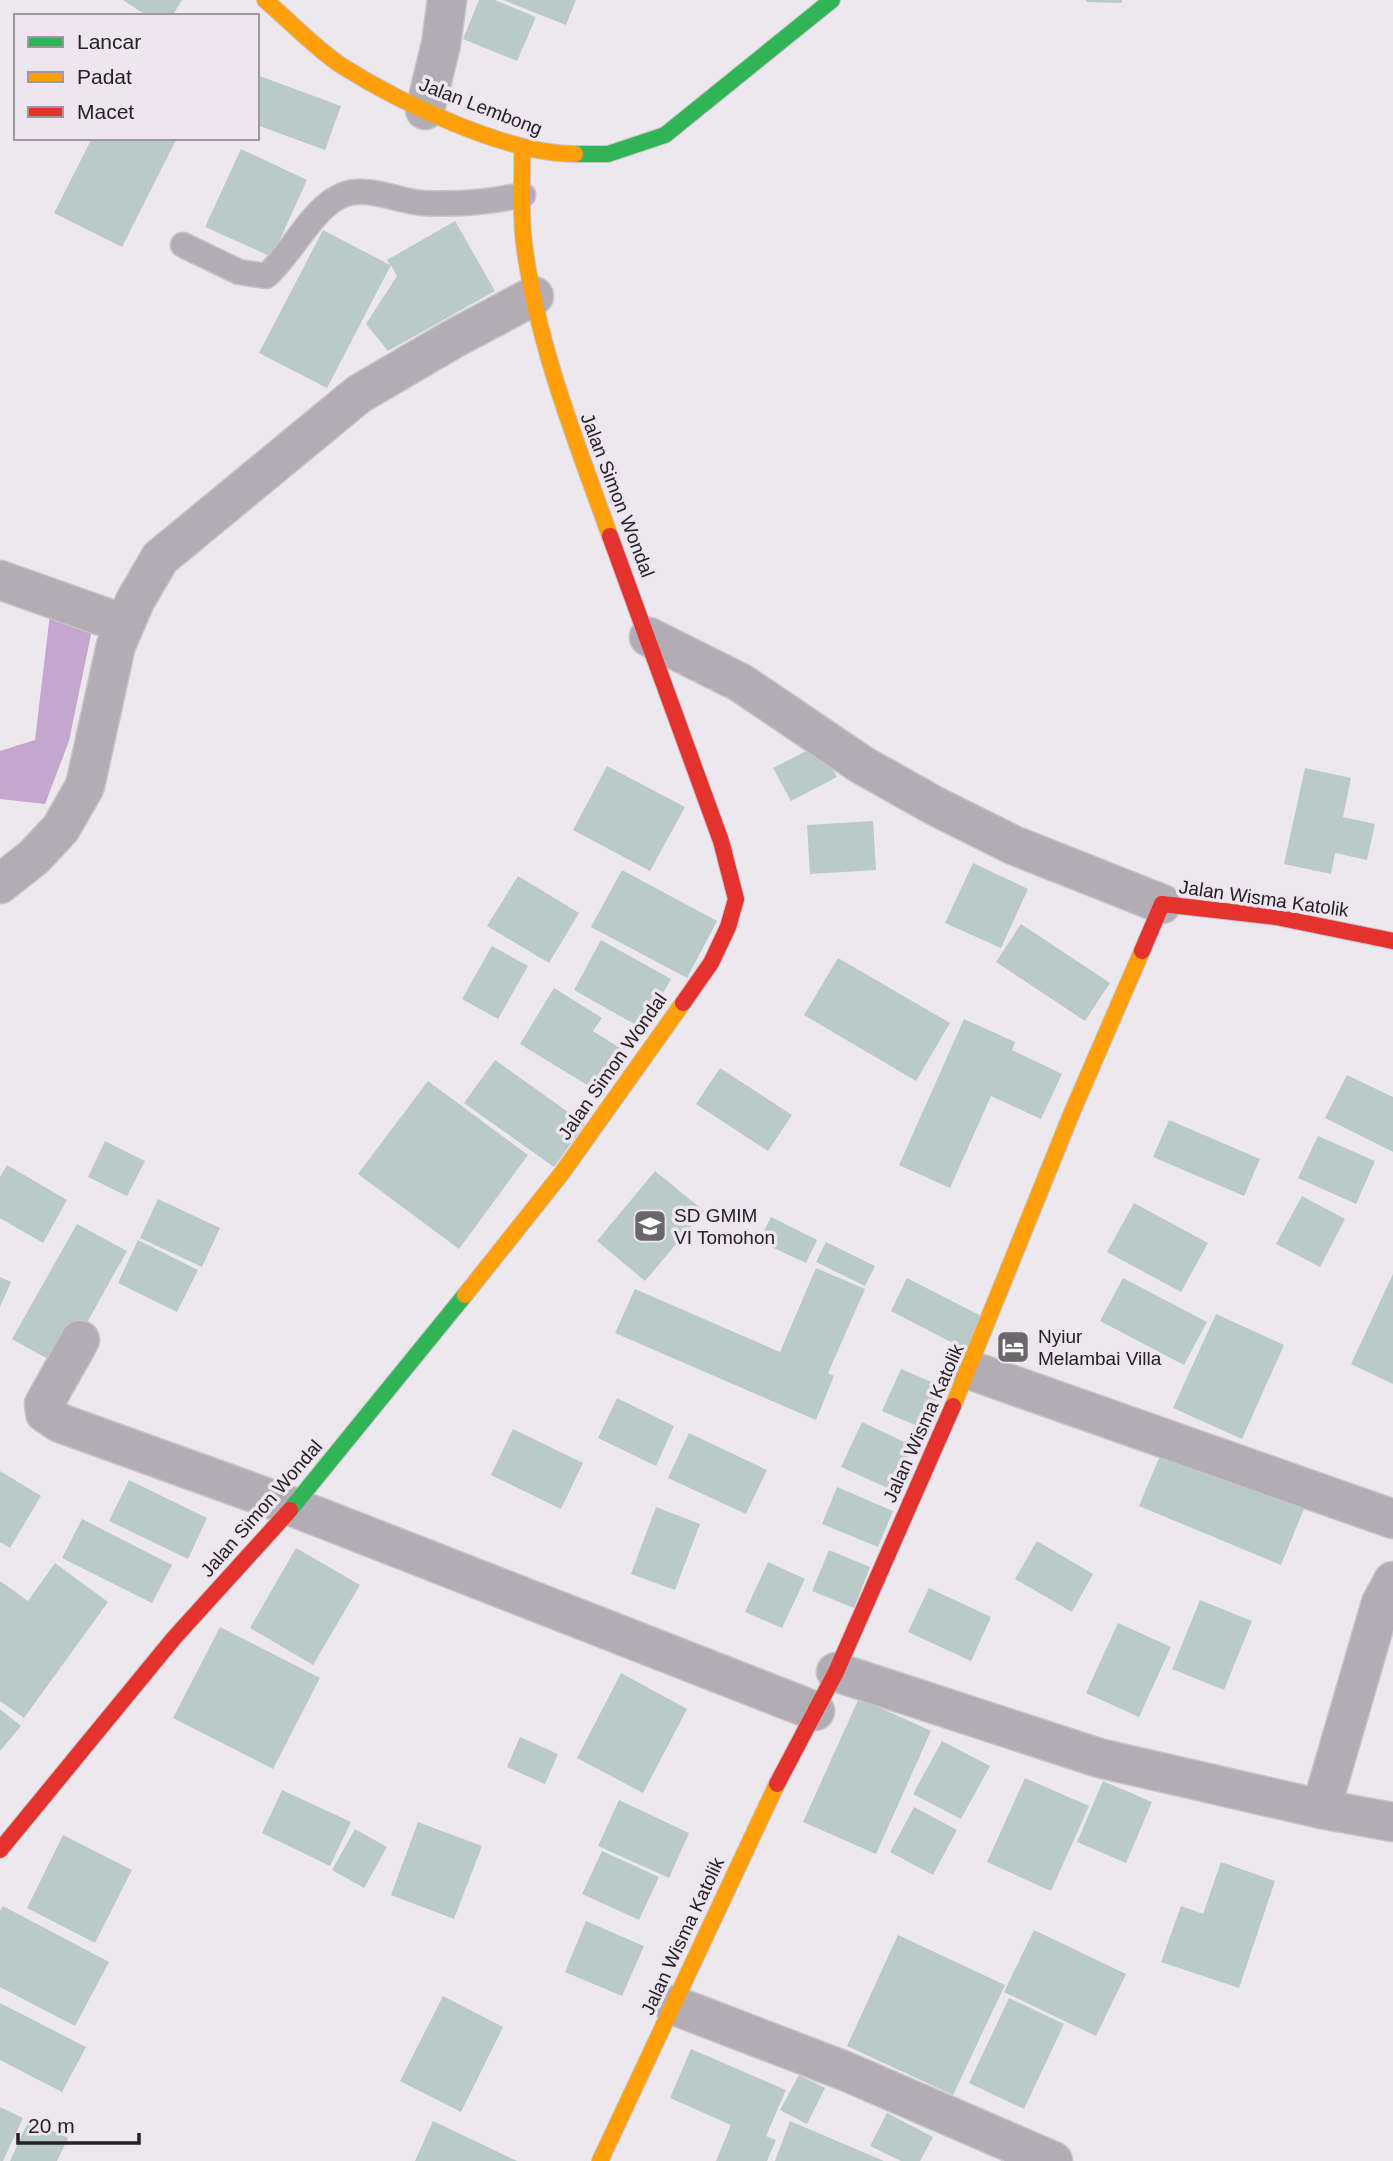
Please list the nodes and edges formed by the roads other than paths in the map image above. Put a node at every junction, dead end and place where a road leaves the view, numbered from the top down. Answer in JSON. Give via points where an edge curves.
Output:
{"nodes":[{"id":1,"x":265,"y":0,"type":"edge"},
{"id":2,"x":447,"y":0,"type":"edge"},
{"id":3,"x":832,"y":0,"type":"edge"},
{"id":4,"x":425,"y":110,"type":"junction"},
{"id":5,"x":522,"y":147,"type":"junction"},
{"id":6,"x":523,"y":195,"type":"junction"},
{"id":7,"x":183,"y":245,"type":"dead end"},
{"id":8,"x":534,"y":296,"type":"junction"},
{"id":9,"x":0,"y":580,"type":"edge"},
{"id":10,"x":124,"y":624,"type":"junction"},
{"id":11,"x":649,"y":637,"type":"junction"},
{"id":12,"x":0,"y":884,"type":"edge"},
{"id":13,"x":1162,"y":904,"type":"junction"},
{"id":14,"x":1393,"y":941,"type":"edge"},
{"id":15,"x":80,"y":1340,"type":"dead end"},
{"id":16,"x":970,"y":1370,"type":"junction"},
{"id":17,"x":293,"y":1507,"type":"junction"},
{"id":18,"x":1393,"y":1519,"type":"edge"},
{"id":19,"x":1393,"y":1581,"type":"edge"},
{"id":20,"x":836,"y":1672,"type":"junction"},
{"id":21,"x":815,"y":1711,"type":"junction"},
{"id":22,"x":1321,"y":1809,"type":"junction"},
{"id":23,"x":1393,"y":1822,"type":"edge"},
{"id":24,"x":0,"y":1850,"type":"edge"},
{"id":25,"x":673,"y":2005,"type":"junction"},
{"id":26,"x":600,"y":2161,"type":"edge"},
{"id":27,"x":1053,"y":2161,"type":"edge"}],
"edges":[{"from":1,"to":4,"type":"street","name":"Jalan Lembong","via":[[341,65]]},
{"from":2,"to":4,"type":"street"},
{"from":3,"to":5,"type":"street","name":"Jalan Lembong","via":[[665,135],[608,154],[553,154]]},
{"from":4,"to":5,"type":"street","name":"Jalan Lembong"},
{"from":5,"to":6,"type":"street","name":"Jalan Simon Wondal"},
{"from":6,"to":7,"type":"lane","via":[[479,204],[419,202],[363,192],[343,195],[318,214],[283,262],[266,276],[239,272]]},
{"from":6,"to":8,"type":"street","name":"Jalan Simon Wondal","via":[[524,242]]},
{"from":8,"to":10,"type":"street","via":[[359,394],[160,558]]},
{"from":8,"to":11,"type":"street","name":"Jalan Simon Wondal","via":[[565,415]]},
{"from":9,"to":10,"type":"street"},
{"from":10,"to":12,"type":"street","via":[[85,786],[61,828],[34,858]]},
{"from":11,"to":13,"type":"street","via":[[708,663],[862,765],[935,806],[1013,845]]},
{"from":11,"to":17,"type":"street","name":"Jalan Simon Wondal","via":[[721,841],[736,899],[728,927],[711,963],[562,1173]]},
{"from":13,"to":14,"type":"street","name":"Jalan Wisma Katolik","via":[[1276,917]]},
{"from":13,"to":16,"type":"street","name":"Jalan Wisma Katolik","via":[[1073,1110]]},
{"from":15,"to":17,"type":"street","via":[[44,1404],[51,1418],[78,1432]]},
{"from":16,"to":18,"type":"street"},
{"from":16,"to":20,"type":"street","name":"Jalan Wisma Katolik"},
{"from":17,"to":21,"type":"street"},
{"from":17,"to":24,"type":"street","name":"Jalan Simon Wondal","via":[[174,1638]]},
{"from":19,"to":22,"type":"street","via":[[1381,1604]]},
{"from":20,"to":21,"type":"street","name":"Jalan Wisma Katolik"},
{"from":20,"to":22,"type":"street","via":[[1099,1758]]},
{"from":21,"to":25,"type":"street","name":"Jalan Wisma Katolik","via":[[755,1827]]},
{"from":22,"to":23,"type":"street"},
{"from":25,"to":26,"type":"street","name":"Jalan Wisma Katolik"},
{"from":25,"to":27,"type":"street","via":[[845,2071]]}]}
